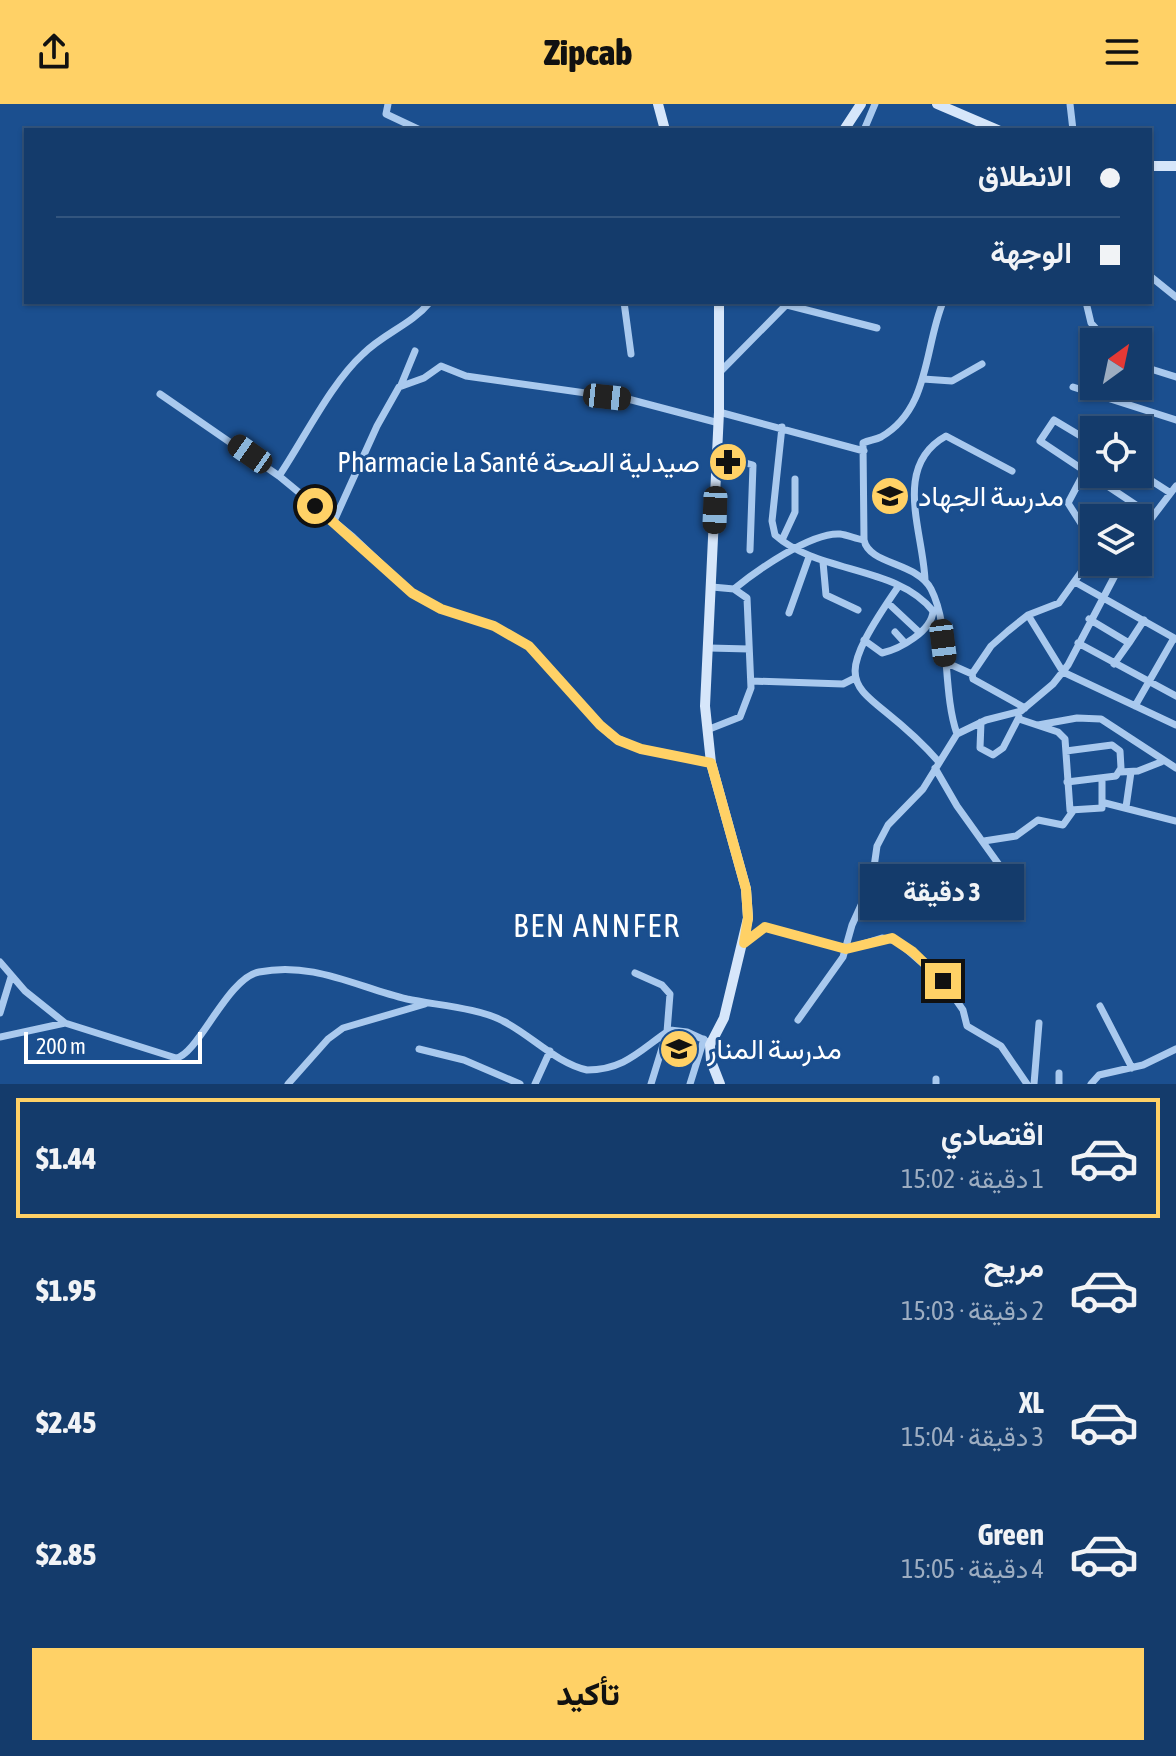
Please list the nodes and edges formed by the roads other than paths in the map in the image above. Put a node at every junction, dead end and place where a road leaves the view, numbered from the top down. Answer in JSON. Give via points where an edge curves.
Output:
{"nodes":[{"id":1,"x":388,"y":104,"type":"edge"},
{"id":2,"x":658,"y":104,"type":"edge"},
{"id":3,"x":861,"y":104,"type":"edge"},
{"id":4,"x":875,"y":104,"type":"edge"},
{"id":5,"x":937,"y":104,"type":"edge"},
{"id":6,"x":1070,"y":104,"type":"edge"},
{"id":7,"x":416,"y":128,"type":"edge"},
{"id":8,"x":664,"y":128,"type":"edge"},
{"id":9,"x":845,"y":128,"type":"edge"},
{"id":10,"x":865,"y":128,"type":"edge"},
{"id":11,"x":993,"y":128,"type":"edge"},
{"id":12,"x":1073,"y":128,"type":"edge"},
{"id":13,"x":1152,"y":166,"type":"edge"},
{"id":14,"x":1176,"y":166,"type":"edge"},
{"id":15,"x":1152,"y":278,"type":"edge"},
{"id":16,"x":1176,"y":297,"type":"edge"},
{"id":17,"x":428,"y":304,"type":"edge"},
{"id":18,"x":624,"y":304,"type":"edge"},
{"id":19,"x":719,"y":304,"type":"edge"},
{"id":20,"x":788,"y":304,"type":"edge"},
{"id":21,"x":942,"y":304,"type":"edge"},
{"id":22,"x":1086,"y":304,"type":"edge"},
{"id":23,"x":877,"y":328,"type":"dead end"},
{"id":24,"x":1095,"y":328,"type":"edge"},
{"id":25,"x":415,"y":351,"type":"dead end"},
{"id":26,"x":631,"y":354,"type":"dead end"},
{"id":27,"x":982,"y":364,"type":"dead end"},
{"id":28,"x":1152,"y":369,"type":"edge"},
{"id":29,"x":720,"y":372,"type":"junction"},
{"id":30,"x":1176,"y":377,"type":"edge"},
{"id":31,"x":923,"y":379,"type":"junction"},
{"id":32,"x":401,"y":385,"type":"junction"},
{"id":33,"x":1073,"y":387,"type":"dead end"},
{"id":34,"x":160,"y":394,"type":"dead end"},
{"id":35,"x":719,"y":417,"type":"junction"},
{"id":36,"x":1176,"y":420,"type":"edge"},
{"id":37,"x":782,"y":427,"type":"junction"},
{"id":38,"x":1080,"y":436,"type":"edge"},
{"id":39,"x":864,"y":451,"type":"junction"},
{"id":40,"x":717,"y":455,"type":"junction"},
{"id":41,"x":1080,"y":469,"type":"edge"},
{"id":42,"x":1012,"y":471,"type":"dead end"},
{"id":43,"x":279,"y":476,"type":"junction"},
{"id":44,"x":795,"y":479,"type":"dead end"},
{"id":45,"x":1080,"y":481,"type":"edge"},
{"id":46,"x":1152,"y":481,"type":"edge"},
{"id":47,"x":1176,"y":486,"type":"edge"},
{"id":48,"x":1110,"y":488,"type":"edge"},
{"id":49,"x":1169,"y":492,"type":"junction"},
{"id":50,"x":1134,"y":504,"type":"edge"},
{"id":51,"x":1152,"y":514,"type":"edge"},
{"id":52,"x":334,"y":521,"type":"junction"},
{"id":53,"x":1080,"y":522,"type":"edge"},
{"id":54,"x":782,"y":540,"type":"junction"},
{"id":55,"x":864,"y":540,"type":"junction"},
{"id":56,"x":795,"y":549,"type":"junction"},
{"id":57,"x":750,"y":550,"type":"dead end"},
{"id":58,"x":809,"y":557,"type":"junction"},
{"id":59,"x":823,"y":562,"type":"junction"},
{"id":60,"x":1080,"y":575,"type":"edge"},
{"id":61,"x":1114,"y":576,"type":"edge"},
{"id":62,"x":925,"y":580,"type":"junction"},
{"id":63,"x":1075,"y":582,"type":"junction"},
{"id":64,"x":712,"y":587,"type":"junction"},
{"id":65,"x":898,"y":587,"type":"junction"},
{"id":66,"x":734,"y":589,"type":"junction"},
{"id":67,"x":1102,"y":596,"type":"junction"},
{"id":68,"x":888,"y":603,"type":"junction"},
{"id":69,"x":858,"y":610,"type":"dead end"},
{"id":70,"x":789,"y":613,"type":"dead end"},
{"id":71,"x":1028,"y":615,"type":"junction"},
{"id":72,"x":1089,"y":619,"type":"junction"},
{"id":73,"x":1144,"y":620,"type":"junction"},
{"id":74,"x":895,"y":632,"type":"dead end"},
{"id":75,"x":920,"y":633,"type":"junction"},
{"id":76,"x":1175,"y":639,"type":"edge"},
{"id":77,"x":864,"y":640,"type":"junction"},
{"id":78,"x":905,"y":643,"type":"junction"},
{"id":79,"x":1078,"y":643,"type":"junction"},
{"id":80,"x":1129,"y":643,"type":"junction"},
{"id":81,"x":709,"y":648,"type":"junction"},
{"id":82,"x":749,"y":649,"type":"junction"},
{"id":83,"x":945,"y":662,"type":"junction"},
{"id":84,"x":1114,"y":664,"type":"junction"},
{"id":85,"x":1063,"y":672,"type":"junction"},
{"id":86,"x":972,"y":674,"type":"junction"},
{"id":87,"x":853,"y":679,"type":"junction"},
{"id":88,"x":751,"y":681,"type":"junction"},
{"id":89,"x":1148,"y":683,"type":"junction"},
{"id":90,"x":1176,"y":696,"type":"edge"},
{"id":91,"x":1135,"y":706,"type":"junction"},
{"id":92,"x":1025,"y":708,"type":"junction"},
{"id":93,"x":1018,"y":716,"type":"junction"},
{"id":94,"x":981,"y":722,"type":"junction"},
{"id":95,"x":1036,"y":725,"type":"junction"},
{"id":96,"x":1176,"y":725,"type":"edge"},
{"id":97,"x":707,"y":730,"type":"junction"},
{"id":98,"x":957,"y":734,"type":"junction"},
{"id":99,"x":1066,"y":751,"type":"junction"},
{"id":100,"x":1161,"y":762,"type":"junction"},
{"id":101,"x":711,"y":763,"type":"junction"},
{"id":102,"x":937,"y":764,"type":"junction"},
{"id":103,"x":1176,"y":768,"type":"edge"},
{"id":104,"x":1120,"y":772,"type":"junction"},
{"id":105,"x":1131,"y":772,"type":"junction"},
{"id":106,"x":1102,"y":779,"type":"junction"},
{"id":107,"x":1067,"y":782,"type":"junction"},
{"id":108,"x":1105,"y":803,"type":"junction"},
{"id":109,"x":1126,"y":807,"type":"junction"},
{"id":110,"x":1073,"y":811,"type":"junction"},
{"id":111,"x":1176,"y":821,"type":"edge"},
{"id":112,"x":984,"y":841,"type":"junction"},
{"id":113,"x":1020,"y":894,"type":"dead end"},
{"id":114,"x":744,"y":943,"type":"junction"},
{"id":115,"x":846,"y":949,"type":"junction"},
{"id":116,"x":0,"y":962,"type":"edge"},
{"id":117,"x":635,"y":973,"type":"dead end"},
{"id":118,"x":11,"y":977,"type":"junction"},
{"id":119,"x":427,"y":1003,"type":"junction"},
{"id":120,"x":1100,"y":1006,"type":"dead end"},
{"id":121,"x":0,"y":1013,"type":"edge"},
{"id":122,"x":798,"y":1020,"type":"dead end"},
{"id":123,"x":65,"y":1023,"type":"junction"},
{"id":124,"x":1039,"y":1023,"type":"dead end"},
{"id":125,"x":667,"y":1032,"type":"junction"},
{"id":126,"x":0,"y":1037,"type":"edge"},
{"id":127,"x":707,"y":1041,"type":"junction"},
{"id":128,"x":419,"y":1049,"type":"dead end"},
{"id":129,"x":1176,"y":1049,"type":"edge"},
{"id":130,"x":550,"y":1051,"type":"junction"},
{"id":131,"x":1132,"y":1068,"type":"junction"},
{"id":132,"x":496,"y":1073,"type":"junction"},
{"id":133,"x":1059,"y":1073,"type":"dead end"},
{"id":134,"x":288,"y":1084,"type":"edge"},
{"id":135,"x":490,"y":1084,"type":"edge"},
{"id":136,"x":520,"y":1084,"type":"edge"},
{"id":137,"x":535,"y":1084,"type":"edge"},
{"id":138,"x":651,"y":1084,"type":"edge"},
{"id":139,"x":690,"y":1084,"type":"edge"},
{"id":140,"x":720,"y":1084,"type":"edge"},
{"id":141,"x":1027,"y":1084,"type":"edge"},
{"id":142,"x":1034,"y":1084,"type":"edge"},
{"id":143,"x":1059,"y":1084,"type":"edge"},
{"id":144,"x":1091,"y":1084,"type":"edge"}],
"edges":[{"from":1,"to":7,"type":"street","via":[[386,114]]},
{"from":2,"to":8,"type":"street"},
{"from":3,"to":9,"type":"street"},
{"from":4,"to":10,"type":"street"},
{"from":5,"to":11,"type":"street"},
{"from":6,"to":12,"type":"street"},
{"from":13,"to":14,"type":"street"},
{"from":15,"to":16,"type":"street"},
{"from":17,"to":43,"type":"street","via":[[360,357]]},
{"from":18,"to":26,"type":"street"},
{"from":19,"to":29,"type":"street"},
{"from":20,"to":23,"type":"street"},
{"from":20,"to":29,"type":"street"},
{"from":21,"to":31,"type":"street","via":[[927,347]]},
{"from":22,"to":24,"type":"street"},
{"from":25,"to":32,"type":"street"},
{"from":27,"to":31,"type":"street","via":[[952,381]]},
{"from":28,"to":30,"type":"street"},
{"from":29,"to":35,"type":"street"},
{"from":31,"to":39,"type":"street","via":[[919,397],[882,436],[864,441]]},
{"from":32,"to":35,"type":"street","via":[[442,366],[466,376]]},
{"from":32,"to":52,"type":"street"},
{"from":33,"to":36,"type":"street"},
{"from":34,"to":43,"type":"street"},
{"from":35,"to":37,"type":"street"},
{"from":35,"to":40,"type":"street"},
{"from":37,"to":39,"type":"street"},
{"from":37,"to":54,"type":"street","via":[[772,521]]},
{"from":38,"to":41,"type":"street","via":[[1054,420],[1040,441]]},
{"from":39,"to":55,"type":"street"},
{"from":40,"to":57,"type":"street","via":[[753,465]]},
{"from":40,"to":64,"type":"street"},
{"from":42,"to":62,"type":"street","via":[[946,436],[921,458],[913,480]]},
{"from":43,"to":52,"type":"street"},
{"from":44,"to":54,"type":"street","via":[[795,512]]},
{"from":45,"to":53,"type":"street","via":[[1068,503]]},
{"from":46,"to":49,"type":"street"},
{"from":47,"to":49,"type":"street"},
{"from":48,"to":50,"type":"street"},
{"from":49,"to":51,"type":"street"},
{"from":52,"to":101,"type":"street","via":[[422,599],[494,626],[529,646],[618,740]]},
{"from":54,"to":56,"type":"street"},
{"from":55,"to":56,"type":"street","via":[[827,535]]},
{"from":55,"to":62,"type":"street","via":[[871,554]]},
{"from":56,"to":58,"type":"street"},
{"from":56,"to":66,"type":"street"},
{"from":58,"to":59,"type":"street"},
{"from":58,"to":70,"type":"street"},
{"from":59,"to":65,"type":"street"},
{"from":59,"to":69,"type":"street","via":[[826,595]]},
{"from":60,"to":63,"type":"street"},
{"from":61,"to":67,"type":"street"},
{"from":62,"to":83,"type":"street","via":[[933,593]]},
{"from":63,"to":67,"type":"street"},
{"from":63,"to":71,"type":"street","via":[[1057,605]]},
{"from":64,"to":66,"type":"street"},
{"from":64,"to":81,"type":"street"},
{"from":65,"to":68,"type":"street"},
{"from":65,"to":75,"type":"street","via":[[933,611]]},
{"from":66,"to":82,"type":"street","via":[[747,598]]},
{"from":67,"to":72,"type":"street"},
{"from":67,"to":73,"type":"street"},
{"from":68,"to":75,"type":"street"},
{"from":68,"to":77,"type":"street"},
{"from":71,"to":85,"type":"street"},
{"from":71,"to":86,"type":"street","via":[[991,646]]},
{"from":72,"to":79,"type":"street"},
{"from":72,"to":80,"type":"street"},
{"from":73,"to":76,"type":"street"},
{"from":73,"to":80,"type":"street"},
{"from":74,"to":78,"type":"street"},
{"from":75,"to":78,"type":"street"},
{"from":76,"to":89,"type":"street"},
{"from":77,"to":78,"type":"street","via":[[884,653]]},
{"from":77,"to":87,"type":"street"},
{"from":79,"to":84,"type":"street"},
{"from":79,"to":85,"type":"street"},
{"from":80,"to":84,"type":"street"},
{"from":81,"to":82,"type":"street"},
{"from":81,"to":97,"type":"street"},
{"from":82,"to":88,"type":"street"},
{"from":83,"to":86,"type":"street"},
{"from":83,"to":98,"type":"street"},
{"from":84,"to":89,"type":"street"},
{"from":85,"to":91,"type":"street"},
{"from":85,"to":92,"type":"street"},
{"from":86,"to":92,"type":"street"},
{"from":87,"to":88,"type":"street","via":[[843,684]]},
{"from":87,"to":102,"type":"street","via":[[862,694],[911,732]]},
{"from":88,"to":97,"type":"street","via":[[740,717]]},
{"from":89,"to":90,"type":"street"},
{"from":89,"to":91,"type":"street"},
{"from":91,"to":96,"type":"street"},
{"from":92,"to":93,"type":"street"},
{"from":93,"to":94,"type":"street"},
{"from":93,"to":94,"type":"street","via":[[1003,748],[993,755],[980,748]]},
{"from":93,"to":95,"type":"street"},
{"from":94,"to":98,"type":"street"},
{"from":95,"to":99,"type":"street","via":[[1063,735]]},
{"from":95,"to":100,"type":"street","via":[[1101,719],[1140,741]]},
{"from":97,"to":101,"type":"street"},
{"from":98,"to":102,"type":"street"},
{"from":99,"to":104,"type":"street","via":[[1115,746]]},
{"from":99,"to":107,"type":"street"},
{"from":100,"to":103,"type":"street"},
{"from":100,"to":105,"type":"street"},
{"from":101,"to":114,"type":"street","via":[[746,889]]},
{"from":102,"to":112,"type":"street","via":[[957,806]]},
{"from":102,"to":115,"type":"street","via":[[917,797],[880,838],[872,881]]},
{"from":104,"to":105,"type":"street"},
{"from":104,"to":106,"type":"street"},
{"from":105,"to":109,"type":"street"},
{"from":106,"to":107,"type":"street"},
{"from":106,"to":108,"type":"street"},
{"from":107,"to":110,"type":"street"},
{"from":108,"to":109,"type":"street"},
{"from":108,"to":110,"type":"street","via":[[1097,811]]},
{"from":109,"to":111,"type":"street"},
{"from":110,"to":112,"type":"street","via":[[1063,825],[1038,820],[1016,836]]},
{"from":112,"to":113,"type":"street"},
{"from":114,"to":115,"type":"street","via":[[760,928],[772,927]]},
{"from":114,"to":127,"type":"street","via":[[721,1026]]},
{"from":115,"to":122,"type":"street"},
{"from":115,"to":141,"type":"street","via":[[888,938],[905,945],[943,981],[967,1026],[1001,1046]]},
{"from":116,"to":118,"type":"street"},
{"from":117,"to":125,"type":"street","via":[[667,989]]},
{"from":118,"to":121,"type":"street"},
{"from":118,"to":123,"type":"street"},
{"from":119,"to":123,"type":"street","via":[[332,974],[265,971],[243,981],[182,1057]]},
{"from":119,"to":130,"type":"street","via":[[500,1019]]},
{"from":119,"to":134,"type":"street","via":[[333,1034]]},
{"from":120,"to":131,"type":"street"},
{"from":123,"to":126,"type":"street"},
{"from":124,"to":142,"type":"street"},
{"from":125,"to":127,"type":"street","via":[[678,1029]]},
{"from":125,"to":130,"type":"street","via":[[642,1053],[595,1070],[580,1069]]},
{"from":125,"to":138,"type":"street"},
{"from":127,"to":139,"type":"street"},
{"from":127,"to":140,"type":"street"},
{"from":128,"to":132,"type":"street"},
{"from":129,"to":131,"type":"street"},
{"from":130,"to":137,"type":"street"},
{"from":131,"to":144,"type":"street","via":[[1099,1075]]},
{"from":132,"to":135,"type":"street"},
{"from":132,"to":136,"type":"street"},
{"from":133,"to":143,"type":"street"}]}
